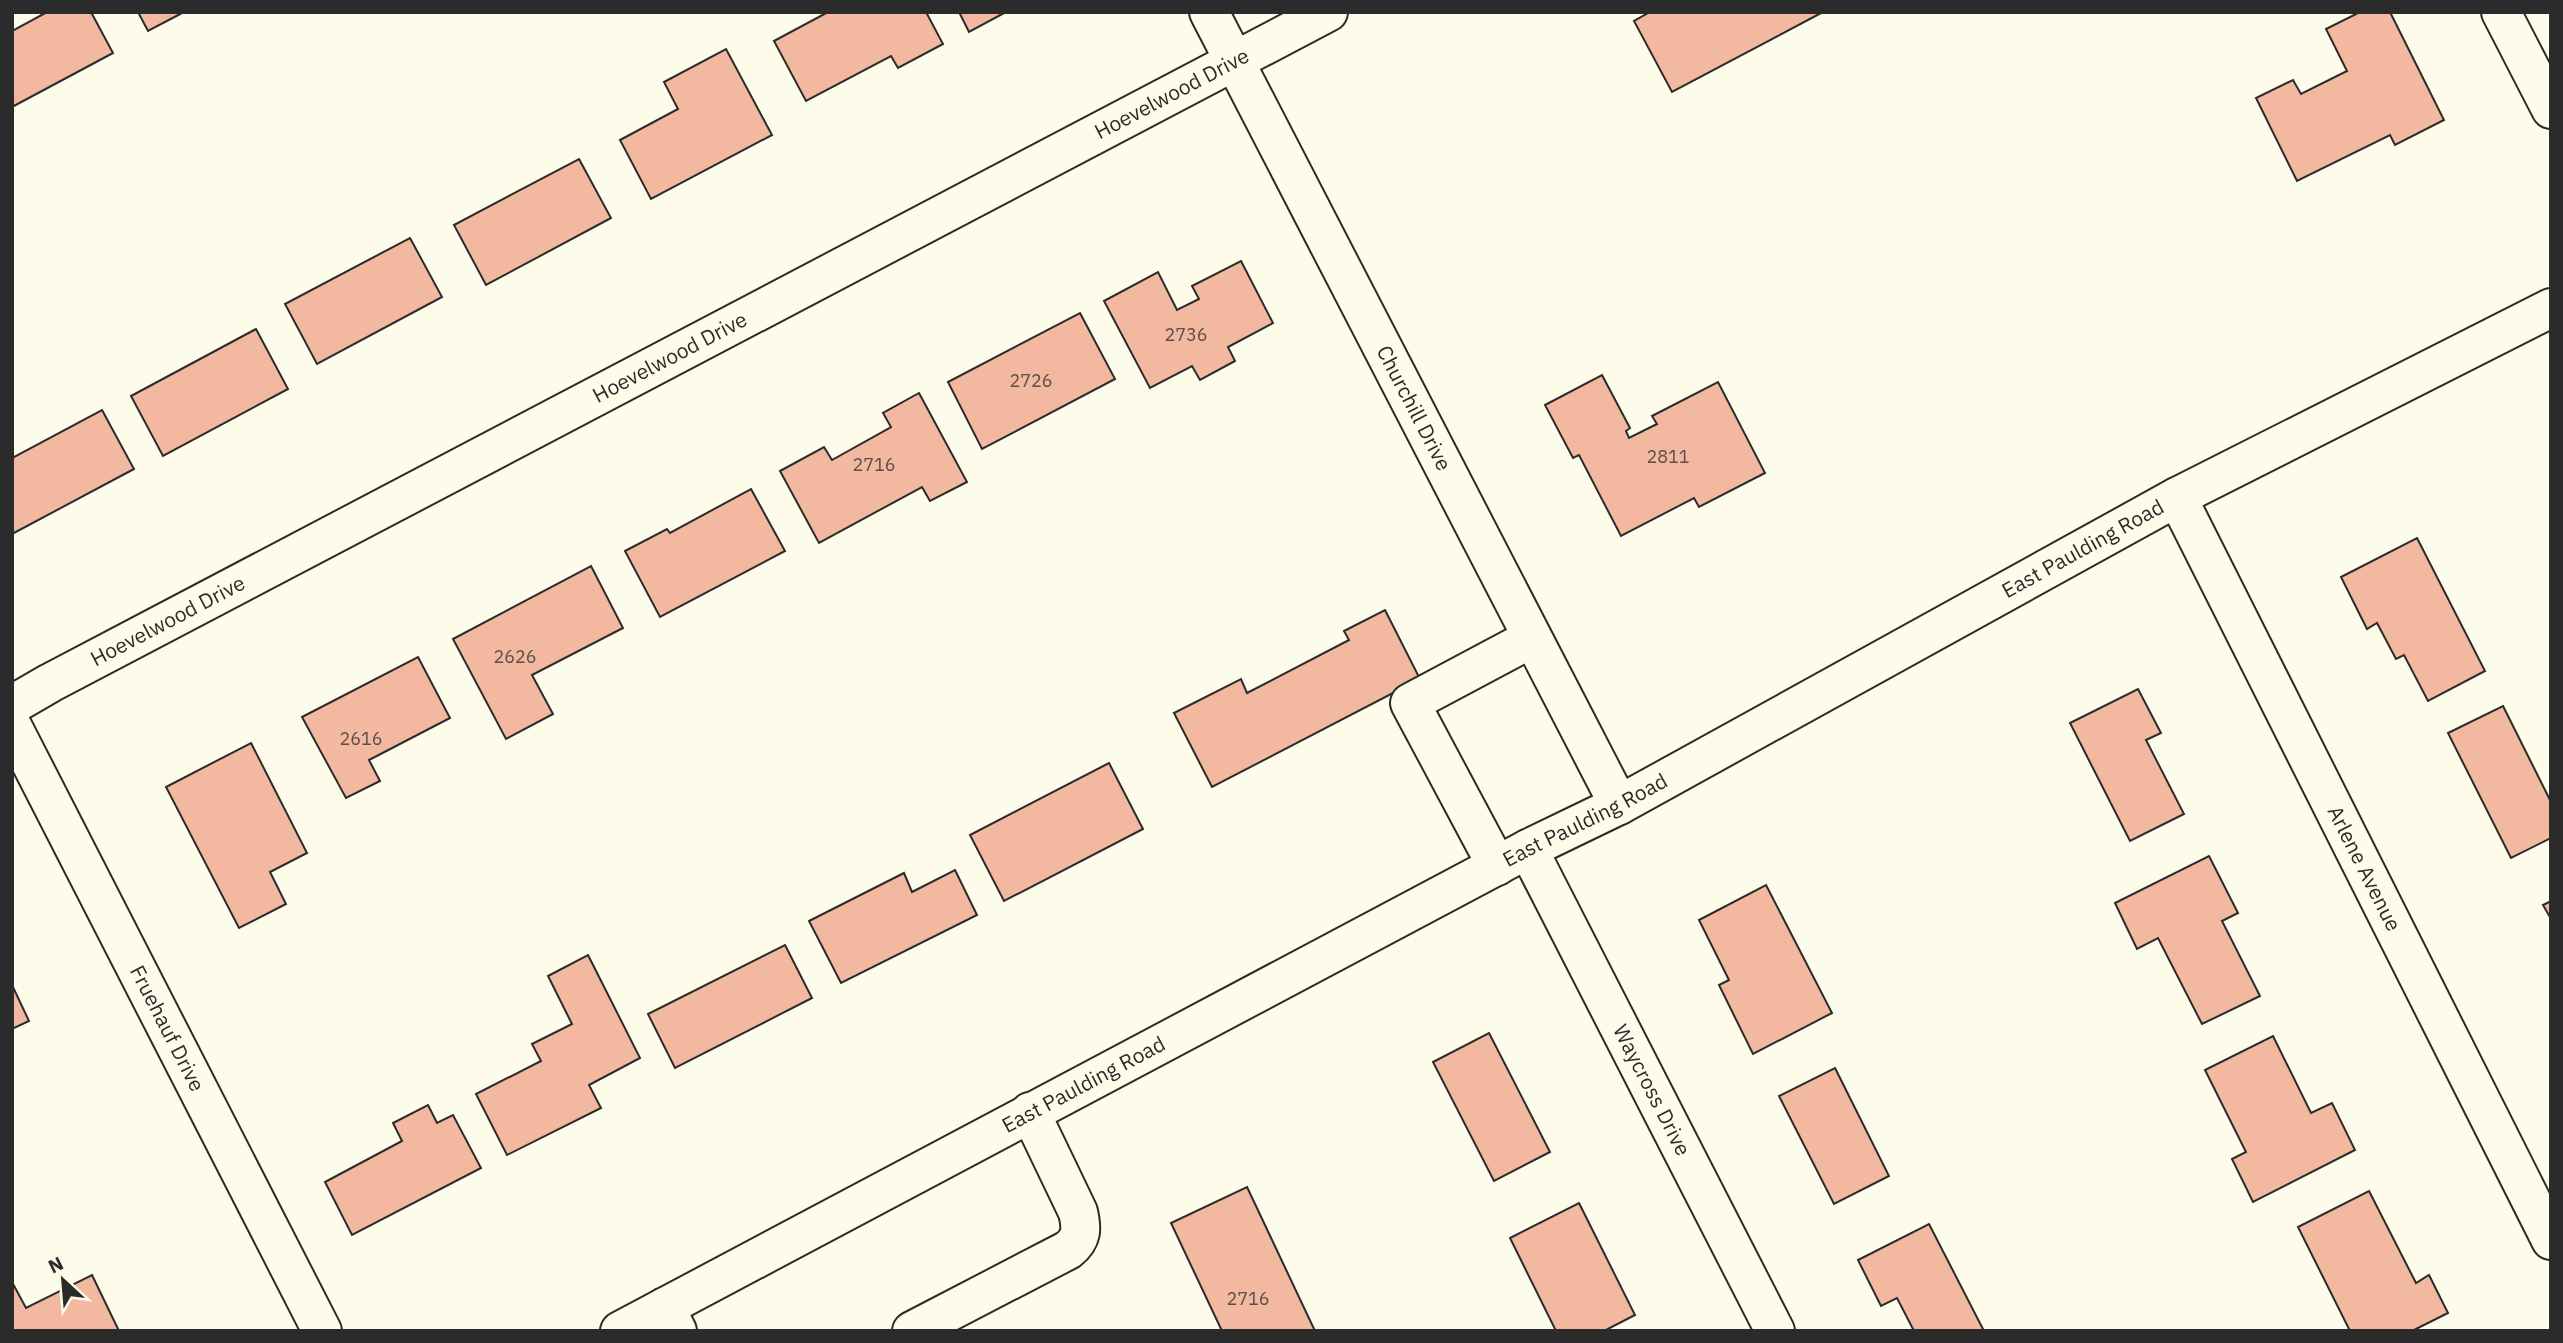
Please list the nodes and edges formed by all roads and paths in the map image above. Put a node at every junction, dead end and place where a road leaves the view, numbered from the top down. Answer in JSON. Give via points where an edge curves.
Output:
{"nodes":[{"id":1,"x":1209,"y":12,"type":"edge"},
{"id":2,"x":1328,"y":12,"type":"edge"},
{"id":3,"x":2501,"y":12,"type":"edge"},
{"id":4,"x":1235,"y":61,"type":"junction"},
{"id":5,"x":2551,"y":109,"type":"edge"},
{"id":6,"x":2551,"y":308,"type":"edge"},
{"id":7,"x":2177,"y":497,"type":"junction"},
{"id":8,"x":1532,"y":638,"type":"junction"},
{"id":9,"x":12,"y":705,"type":"edge"},
{"id":10,"x":12,"y":726,"type":"edge"},
{"id":11,"x":1619,"y":805,"type":"junction"},
{"id":12,"x":1512,"y":857,"type":"junction"},
{"id":13,"x":1030,"y":1111,"type":"junction"},
{"id":14,"x":2551,"y":1240,"type":"edge"},
{"id":15,"x":671,"y":1319,"type":"edge"},
{"id":16,"x":322,"y":1331,"type":"edge"},
{"id":17,"x":620,"y":1331,"type":"edge"},
{"id":18,"x":912,"y":1331,"type":"edge"},
{"id":19,"x":1775,"y":1331,"type":"edge"}],
"edges":[{"from":1,"to":4,"type":"street","name":"Churchill Drive"},
{"from":2,"to":4,"type":"street","name":"Hoevelwood Drive"},
{"from":3,"to":5,"type":"street"},
{"from":4,"to":8,"type":"street","name":"Churchill Drive"},
{"from":4,"to":9,"type":"street","name":"Hoevelwood Drive"},
{"from":6,"to":7,"type":"street","name":"East Paulding Road"},
{"from":7,"to":11,"type":"street","name":"East Paulding Road"},
{"from":7,"to":14,"type":"street","name":"Arlene Avenue"},
{"from":8,"to":11,"type":"street","name":"Churchill Drive"},
{"from":8,"to":12,"type":"street","name":"Waycross Drive","via":[[1410,703]]},
{"from":10,"to":16,"type":"street","name":"Fruehauf Drive"},
{"from":11,"to":12,"type":"street","name":"East Paulding Road"},
{"from":12,"to":13,"type":"street","name":"East Paulding Road"},
{"from":12,"to":19,"type":"street","name":"Waycross Drive"},
{"from":13,"to":15,"type":"street","name":"East Paulding Road"},
{"from":13,"to":18,"type":"street","via":[[1078,1212],[1081,1226],[1076,1243]]},
{"from":15,"to":17,"type":"street","name":"East Paulding Road"}]}
